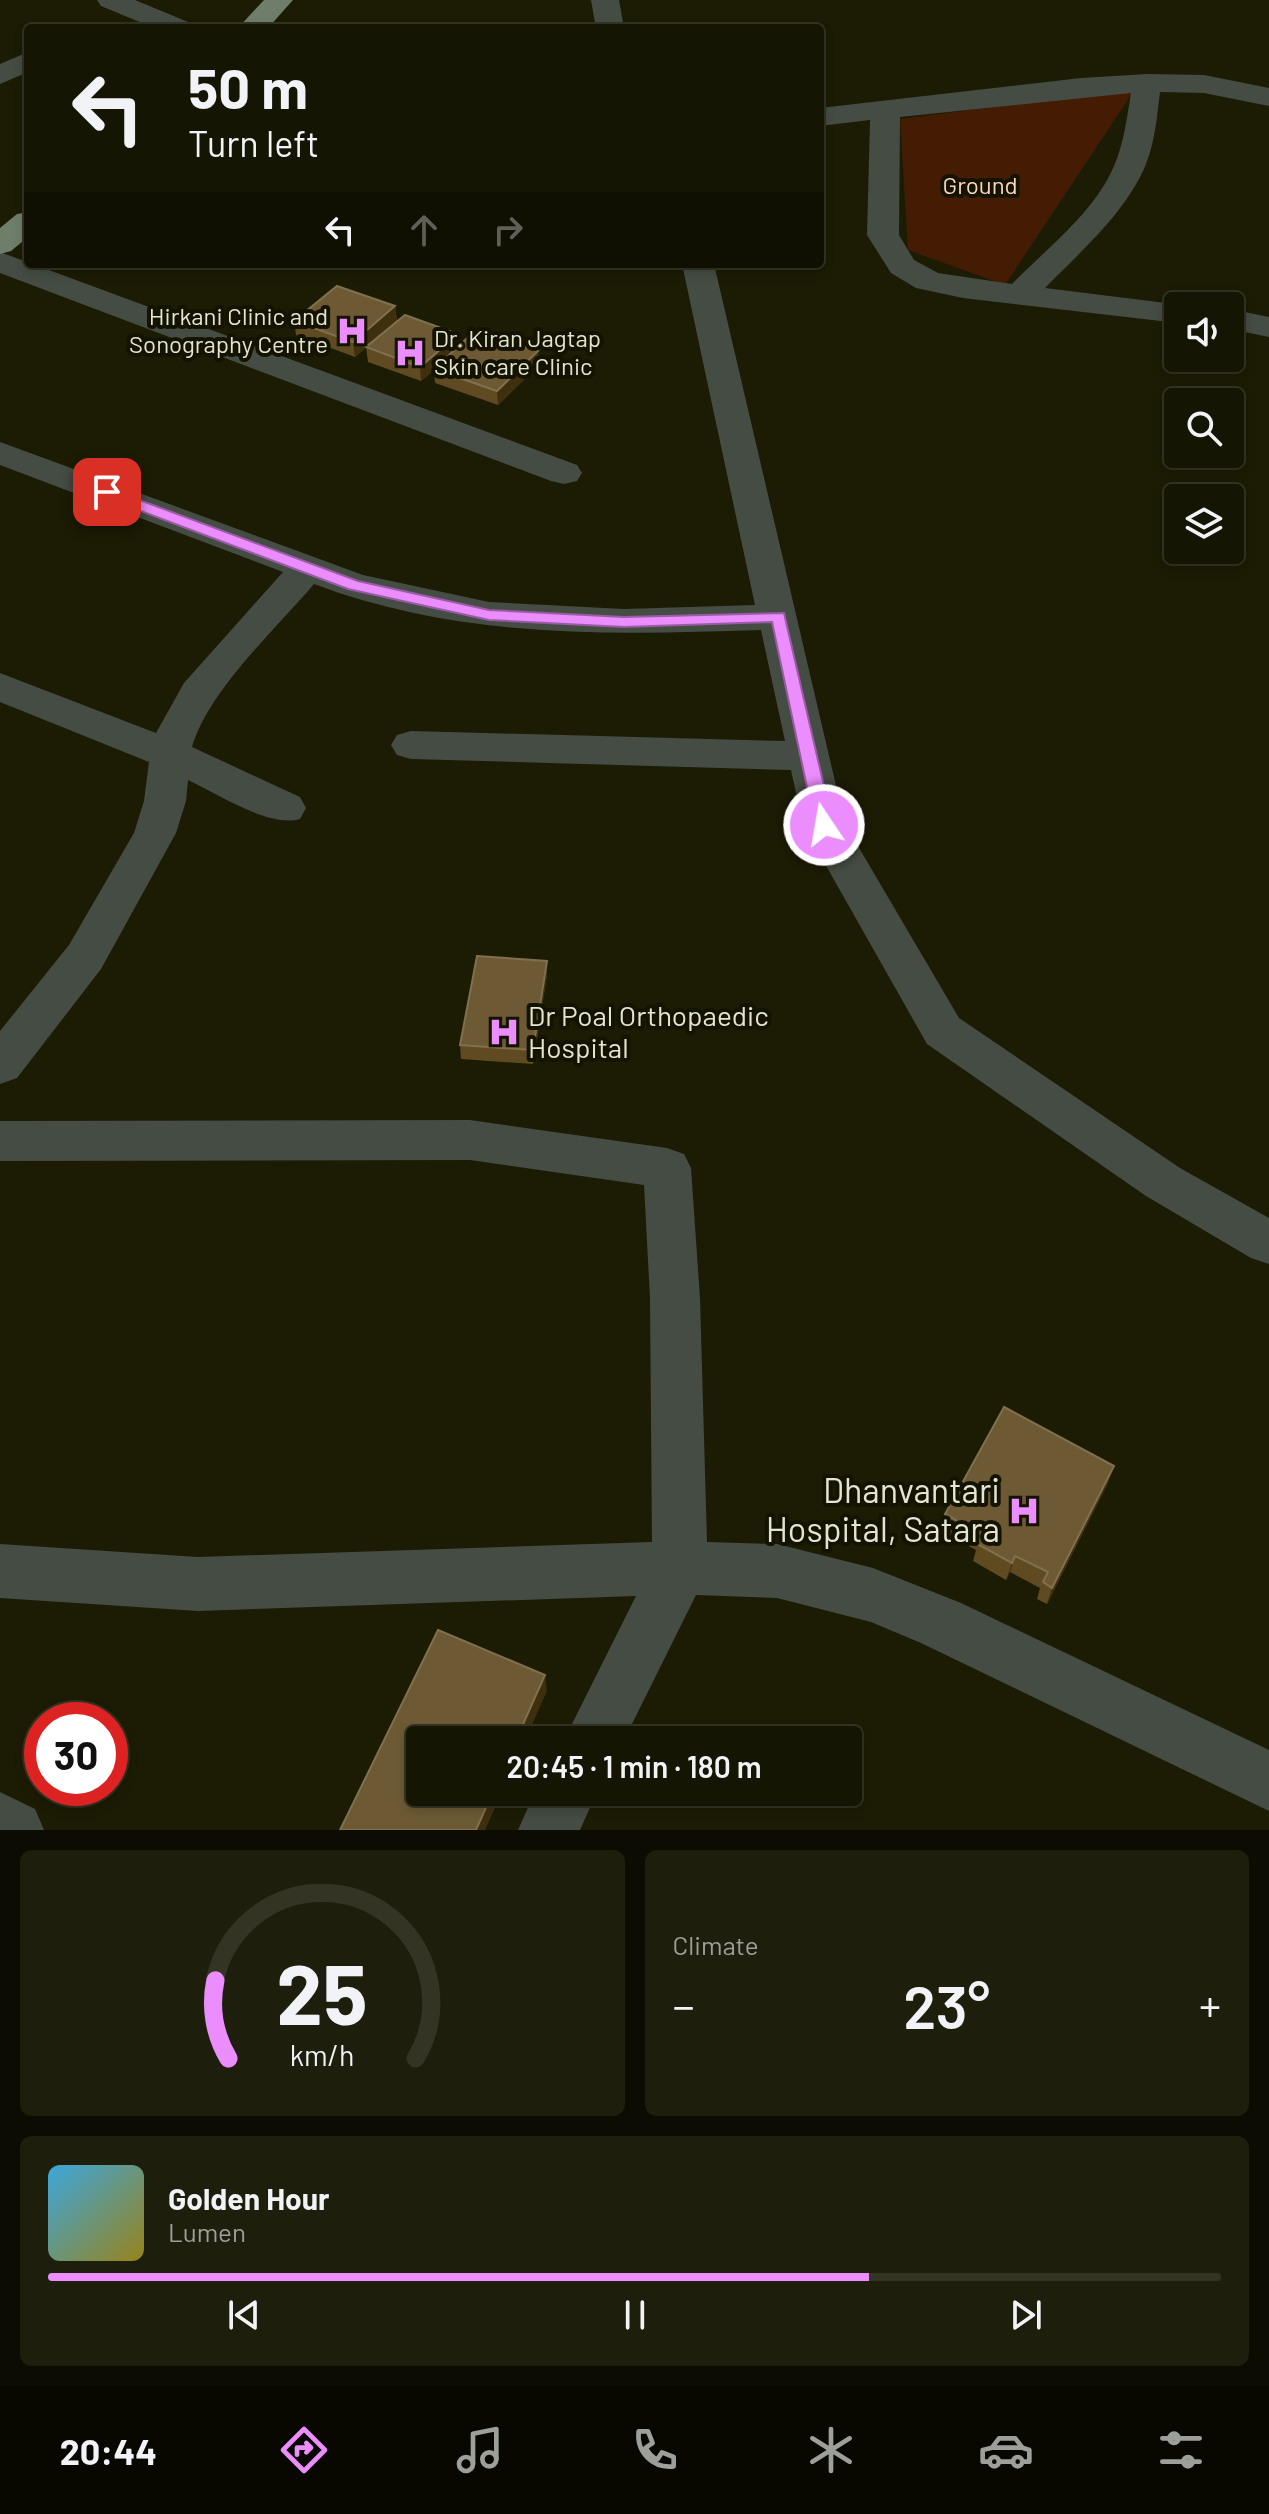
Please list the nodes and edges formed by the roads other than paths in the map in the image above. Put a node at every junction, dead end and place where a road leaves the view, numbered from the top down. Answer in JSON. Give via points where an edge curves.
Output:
{"nodes":[{"id":1,"x":279,"y":0,"type":"edge"},
{"id":2,"x":605,"y":0,"type":"edge"},
{"id":3,"x":114,"y":10,"type":"edge"},
{"id":4,"x":164,"y":24,"type":"edge"},
{"id":5,"x":256,"y":24,"type":"edge"},
{"id":6,"x":609,"y":24,"type":"edge"},
{"id":7,"x":24,"y":63,"type":"edge"},
{"id":8,"x":0,"y":76,"type":"edge"},
{"id":9,"x":1147,"y":83,"type":"junction"},
{"id":10,"x":24,"y":85,"type":"edge"},
{"id":11,"x":1269,"y":97,"type":"edge"},
{"id":12,"x":885,"y":111,"type":"junction"},
{"id":13,"x":824,"y":117,"type":"edge"},
{"id":14,"x":24,"y":224,"type":"edge"},
{"id":15,"x":0,"y":244,"type":"edge"},
{"id":16,"x":0,"y":262,"type":"edge"},
{"id":17,"x":699,"y":268,"type":"edge"},
{"id":18,"x":1020,"y":295,"type":"junction"},
{"id":19,"x":1164,"y":311,"type":"edge"},
{"id":20,"x":1244,"y":322,"type":"edge"},
{"id":21,"x":1269,"y":327,"type":"edge"},
{"id":22,"x":0,"y":453,"type":"edge"},
{"id":23,"x":564,"y":473,"type":"dead end"},
{"id":24,"x":307,"y":568,"type":"junction"},
{"id":25,"x":779,"y":617,"type":"junction"},
{"id":26,"x":0,"y":687,"type":"edge"},
{"id":27,"x":411,"y":745,"type":"dead end"},
{"id":28,"x":170,"y":754,"type":"junction"},
{"id":29,"x":809,"y":756,"type":"junction"},
{"id":30,"x":285,"y":808,"type":"dead end"},
{"id":31,"x":0,"y":1065,"type":"edge"},
{"id":32,"x":0,"y":1141,"type":"edge"},
{"id":33,"x":1269,"y":1243,"type":"edge"},
{"id":34,"x":680,"y":1568,"type":"junction"},
{"id":35,"x":0,"y":1571,"type":"edge"},
{"id":36,"x":600,"y":1726,"type":"edge"},
{"id":37,"x":1269,"y":1781,"type":"edge"},
{"id":38,"x":560,"y":1806,"type":"edge"},
{"id":39,"x":0,"y":1822,"type":"edge"},
{"id":40,"x":14,"y":1830,"type":"edge"},
{"id":41,"x":548,"y":1830,"type":"edge"}],
"edges":[{"from":1,"to":5,"type":"main road"},
{"from":2,"to":6,"type":"street"},
{"from":3,"to":4,"type":"street"},
{"from":7,"to":8,"type":"street"},
{"from":8,"to":10,"type":"street"},
{"from":9,"to":11,"type":"street","via":[[1204,84]]},
{"from":9,"to":12,"type":"street"},
{"from":9,"to":18,"type":"street","via":[[1126,174],[1101,210]]},
{"from":12,"to":13,"type":"street"},
{"from":12,"to":18,"type":"street","via":[[883,235],[902,266],[928,281]]},
{"from":14,"to":15,"type":"main road"},
{"from":16,"to":23,"type":"street"},
{"from":17,"to":25,"type":"street"},
{"from":18,"to":19,"type":"street"},
{"from":20,"to":21,"type":"street"},
{"from":22,"to":24,"type":"street"},
{"from":24,"to":25,"type":"street","via":[[354,585],[489,615],[624,622]]},
{"from":24,"to":28,"type":"street","via":[[198,693]]},
{"from":25,"to":29,"type":"street"},
{"from":26,"to":28,"type":"street"},
{"from":27,"to":29,"type":"street"},
{"from":28,"to":30,"type":"street"},
{"from":28,"to":31,"type":"street","via":[[155,833],[85,957]]},
{"from":29,"to":33,"type":"street","via":[[824,825],[943,1031],[1163,1182]]},
{"from":32,"to":34,"type":"street","via":[[470,1140],[667,1168]]},
{"from":34,"to":35,"type":"street","via":[[198,1584]]},
{"from":34,"to":36,"type":"street"},
{"from":34,"to":37,"type":"street","via":[[777,1571],[873,1595]]},
{"from":38,"to":41,"type":"street"},
{"from":39,"to":40,"type":"street"}]}
